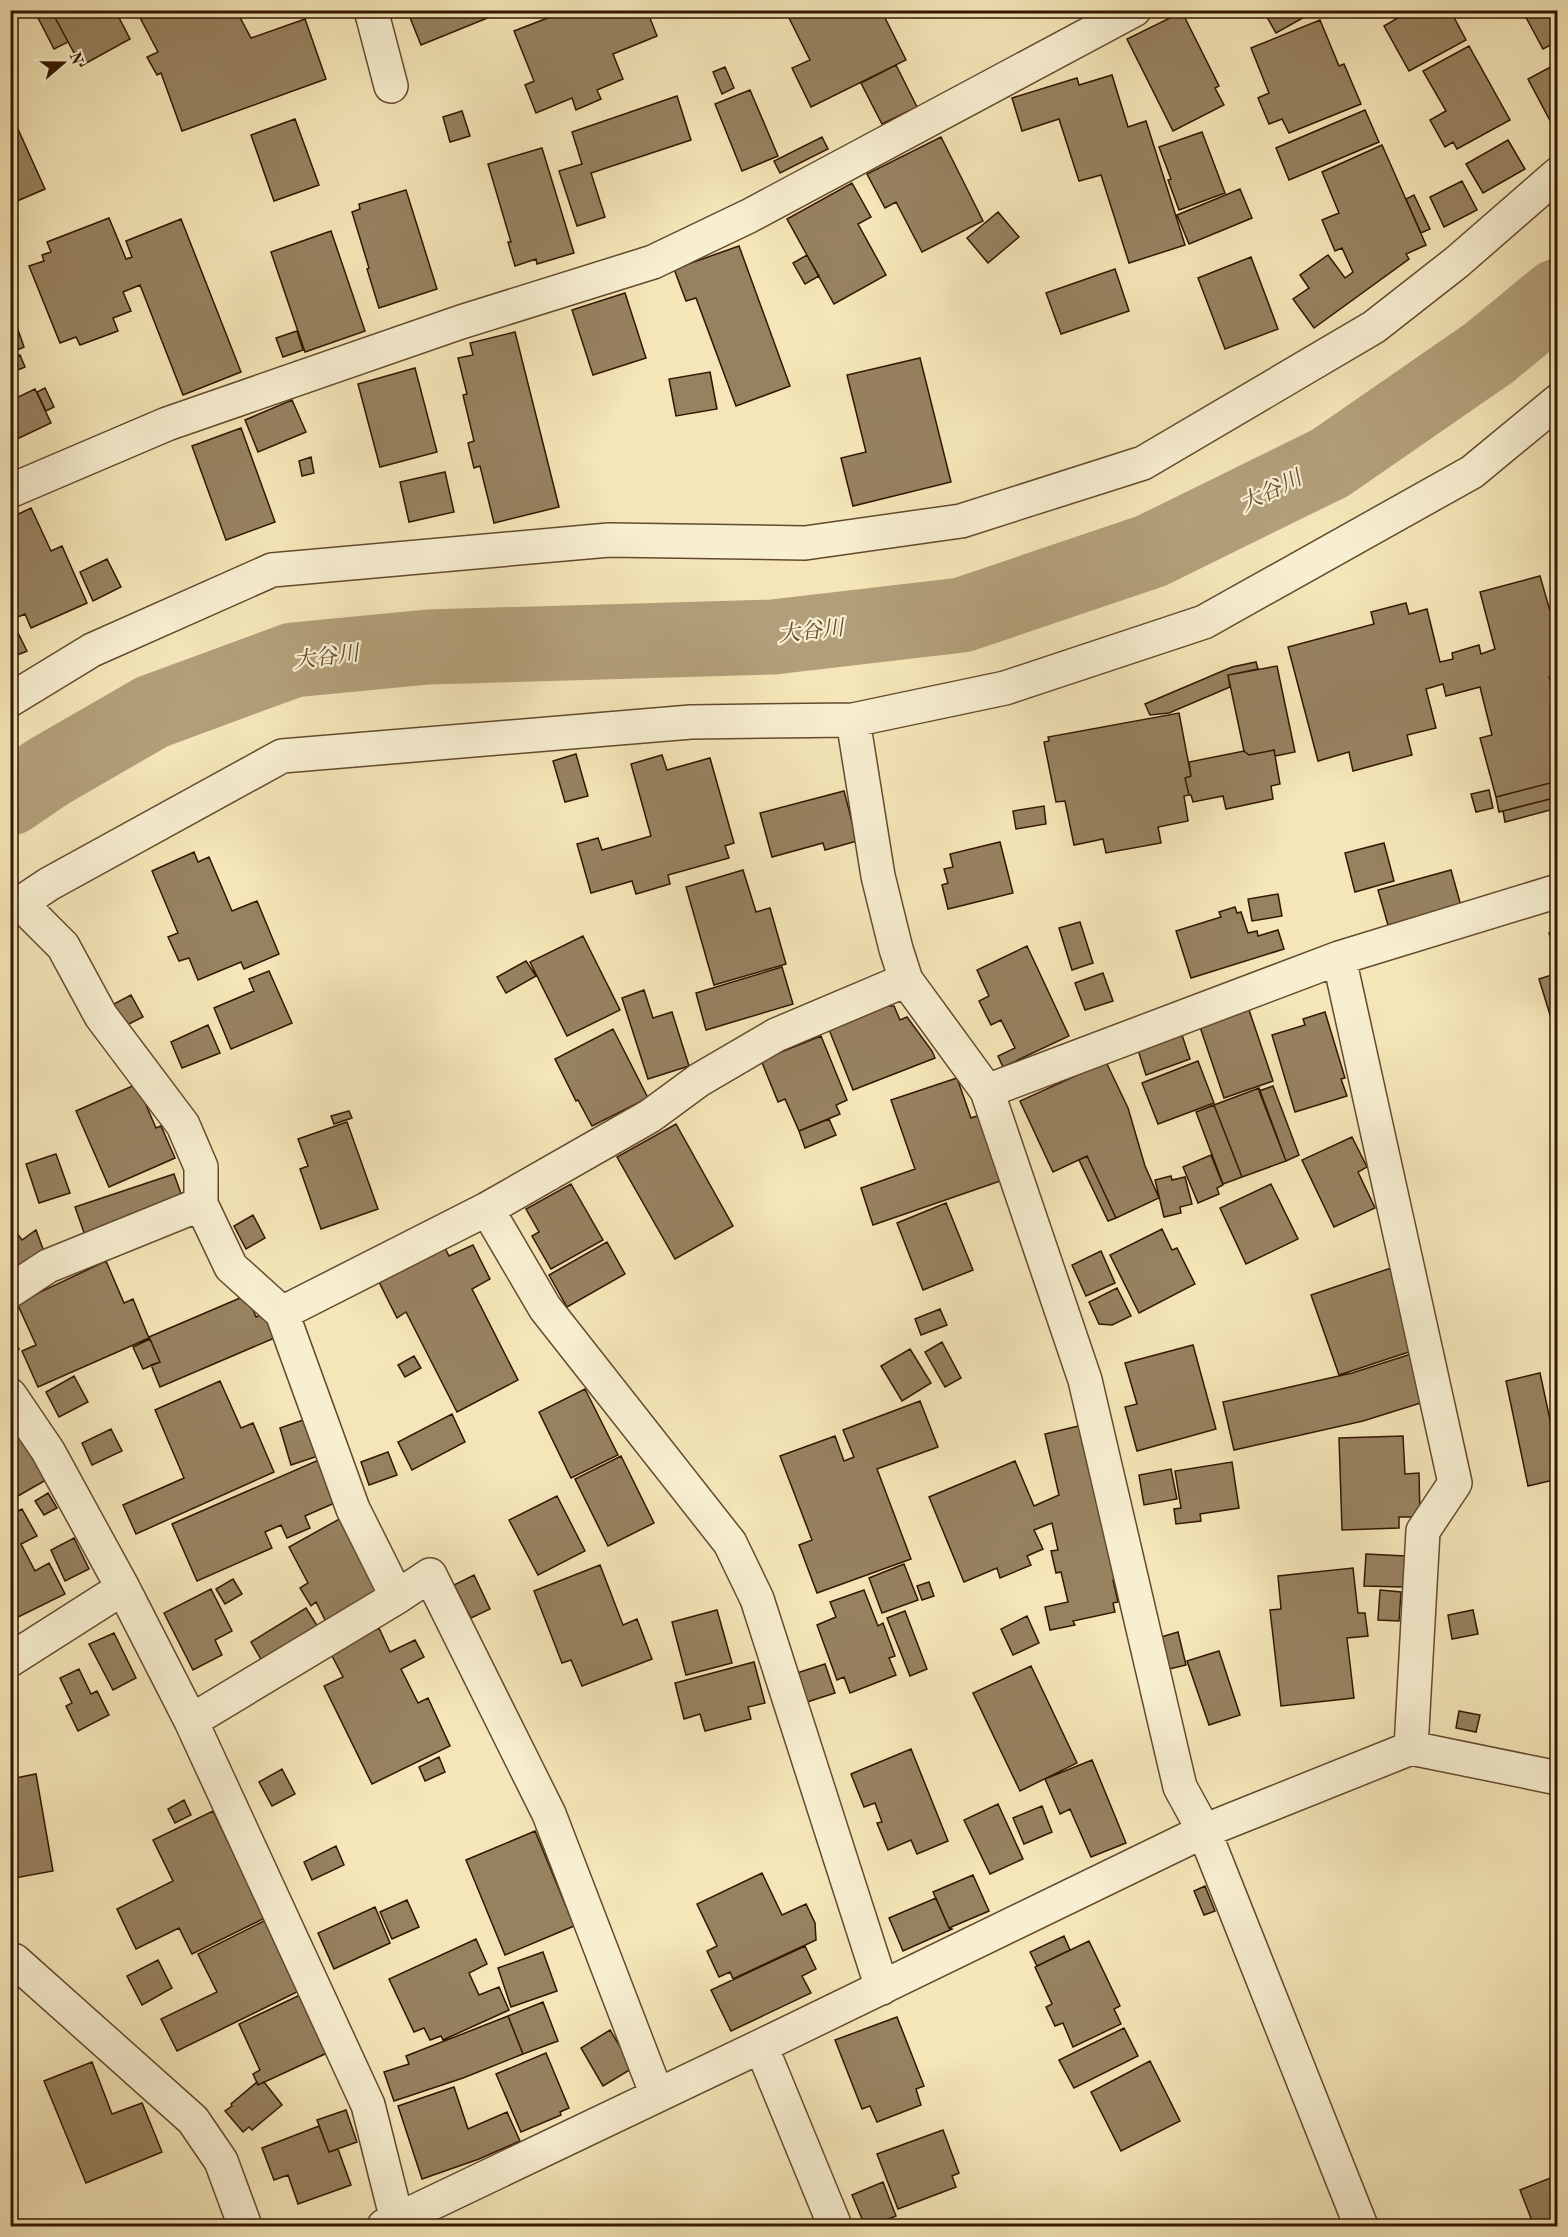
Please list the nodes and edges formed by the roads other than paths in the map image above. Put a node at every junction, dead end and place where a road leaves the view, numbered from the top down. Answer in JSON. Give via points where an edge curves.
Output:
{"nodes":[{"id":1,"x":371,"y":10,"type":"edge"},
{"id":2,"x":1134,"y":10,"type":"edge"},
{"id":3,"x":391,"y":86,"type":"dead end"},
{"id":4,"x":1557,"y":174,"type":"edge"},
{"id":5,"x":1557,"y":401,"type":"edge"},
{"id":6,"x":10,"y":491,"type":"edge"},
{"id":7,"x":10,"y":700,"type":"edge"},
{"id":8,"x":853,"y":720,"type":"junction"},
{"id":9,"x":1557,"y":891,"type":"edge"},
{"id":10,"x":15,"y":906,"type":"edge"},
{"id":11,"x":1339,"y":958,"type":"junction"},
{"id":12,"x":906,"y":980,"type":"junction"},
{"id":13,"x":987,"y":1091,"type":"junction"},
{"id":14,"x":201,"y":1204,"type":"junction"},
{"id":15,"x":487,"y":1209,"type":"junction"},
{"id":16,"x":10,"y":1291,"type":"edge"},
{"id":17,"x":282,"y":1313,"type":"junction"},
{"id":18,"x":10,"y":1395,"type":"edge"},
{"id":19,"x":123,"y":1588,"type":"junction"},
{"id":20,"x":397,"y":1597,"type":"junction"},
{"id":21,"x":10,"y":1660,"type":"edge"},
{"id":22,"x":191,"y":1721,"type":"junction"},
{"id":23,"x":1411,"y":1748,"type":"junction"},
{"id":24,"x":1557,"y":1778,"type":"edge"},
{"id":25,"x":1204,"y":1831,"type":"junction"},
{"id":26,"x":12,"y":1961,"type":"edge"},
{"id":27,"x":882,"y":1988,"type":"junction"},
{"id":28,"x":761,"y":2046,"type":"junction"},
{"id":29,"x":657,"y":2095,"type":"junction"},
{"id":30,"x":390,"y":2223,"type":"edge"},
{"id":31,"x":245,"y":2226,"type":"edge"},
{"id":32,"x":835,"y":2226,"type":"edge"},
{"id":33,"x":1361,"y":2226,"type":"edge"}],
"edges":[{"from":1,"to":3,"type":"street"},
{"from":2,"to":6,"type":"street","via":[[749,216],[653,262],[461,322],[167,424]]},
{"from":4,"to":7,"type":"street","via":[[1457,262],[1374,327],[1143,463],[961,521],[805,543],[609,540],[272,570],[92,650]]},
{"from":5,"to":8,"type":"street","via":[[1472,472],[1204,622],[1005,688]]},
{"from":8,"to":10,"type":"street","via":[[692,722],[282,756]]},
{"from":8,"to":12,"type":"street","via":[[878,876]]},
{"from":9,"to":11,"type":"street"},
{"from":10,"to":14,"type":"street","via":[[63,946],[100,1016],[183,1125],[201,1167]]},
{"from":11,"to":13,"type":"street"},
{"from":11,"to":23,"type":"street","via":[[1455,1483],[1423,1531]]},
{"from":12,"to":13,"type":"street"},
{"from":12,"to":15,"type":"street","via":[[776,1035],[699,1080],[650,1116]]},
{"from":13,"to":25,"type":"street","via":[[1085,1380],[1180,1787]]},
{"from":14,"to":16,"type":"street","via":[[48,1266]]},
{"from":14,"to":17,"type":"street","via":[[231,1267]]},
{"from":15,"to":17,"type":"street"},
{"from":15,"to":27,"type":"street","via":[[544,1308],[730,1543],[757,1599]]},
{"from":17,"to":20,"type":"street","via":[[353,1509]]},
{"from":18,"to":19,"type":"street","via":[[48,1451]]},
{"from":19,"to":21,"type":"street"},
{"from":19,"to":22,"type":"street"},
{"from":20,"to":22,"type":"street"},
{"from":20,"to":29,"type":"street","via":[[430,1575],[549,1814]]},
{"from":22,"to":30,"type":"street","via":[[368,2105]]},
{"from":23,"to":24,"type":"street"},
{"from":23,"to":25,"type":"street"},
{"from":25,"to":27,"type":"street"},
{"from":25,"to":33,"type":"street"},
{"from":26,"to":31,"type":"street","via":[[193,2120],[221,2161]]},
{"from":27,"to":28,"type":"street"},
{"from":28,"to":29,"type":"street"},
{"from":28,"to":32,"type":"street"},
{"from":29,"to":30,"type":"street"}]}
